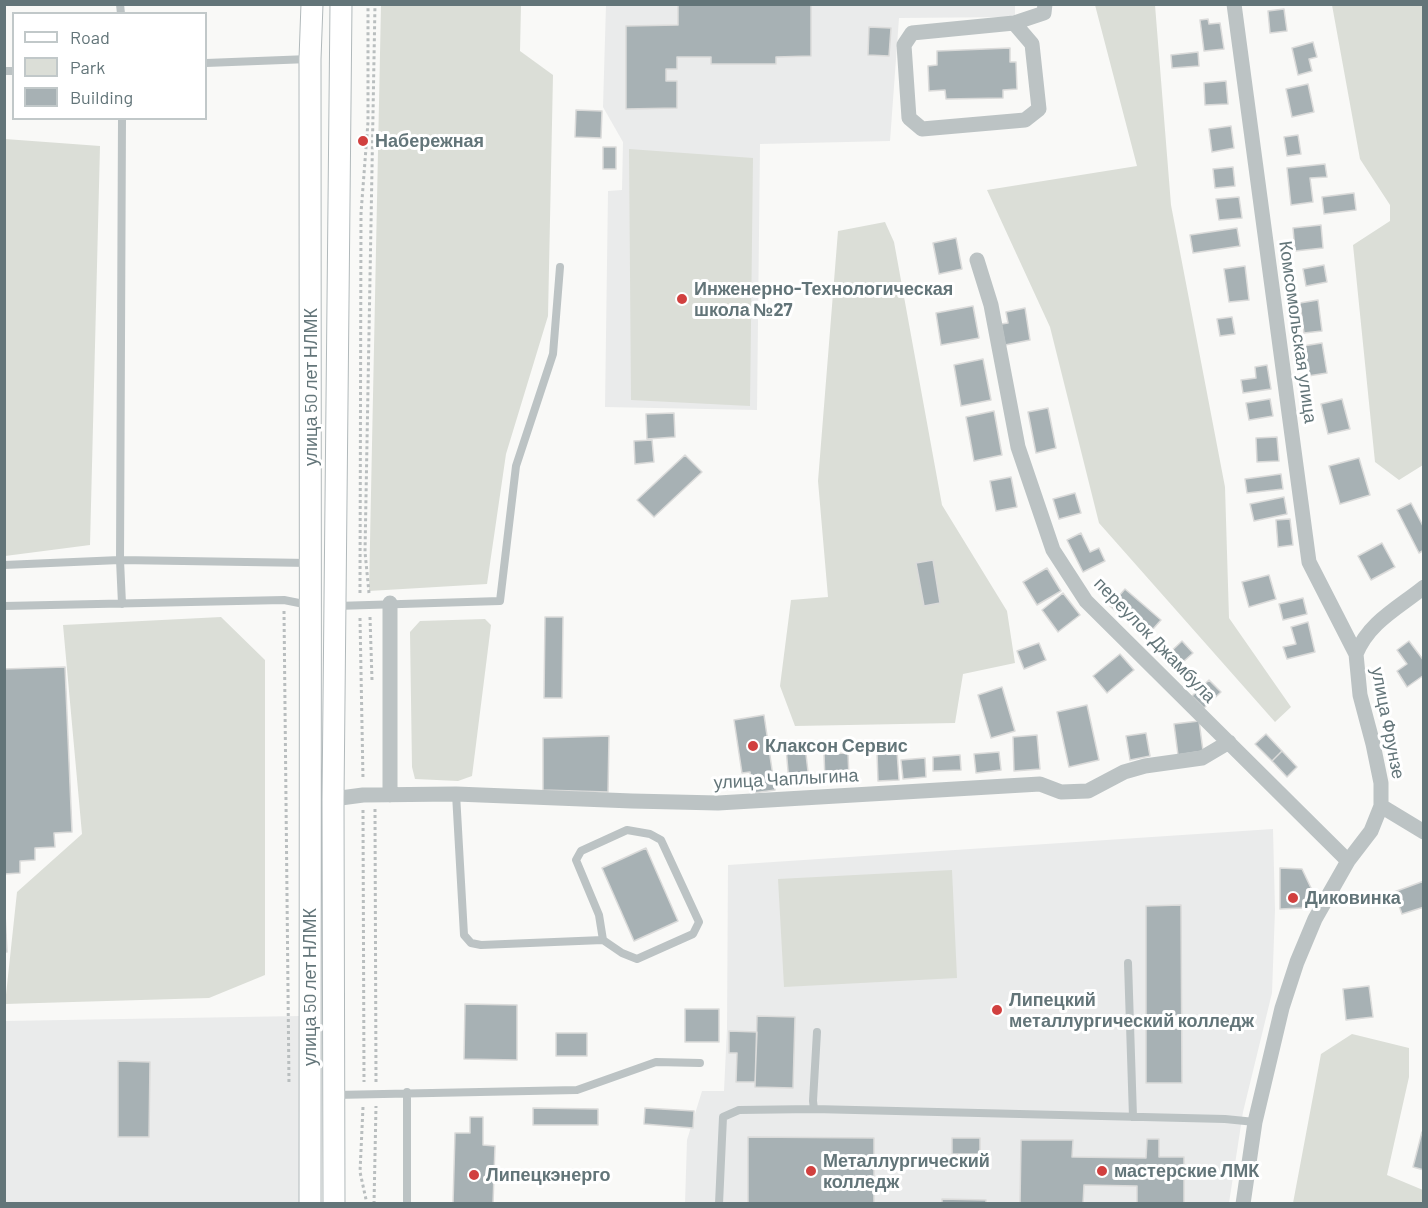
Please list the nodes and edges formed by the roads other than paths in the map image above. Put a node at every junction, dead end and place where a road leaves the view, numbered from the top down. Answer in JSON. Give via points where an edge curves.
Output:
{"nodes":[{"id":1,"x":312,"y":4,"type":"edge"},
{"id":2,"x":341,"y":4,"type":"edge"},
{"id":3,"x":1045,"y":4,"type":"edge"},
{"id":4,"x":1234,"y":4,"type":"edge"},
{"id":5,"x":1014,"y":23,"type":"junction"},
{"id":6,"x":310,"y":59,"type":"junction"},
{"id":7,"x":207,"y":63,"type":"edge"},
{"id":8,"x":122,"y":120,"type":"edge"},
{"id":9,"x":977,"y":260,"type":"dead end"},
{"id":10,"x":560,"y":267,"type":"dead end"},
{"id":11,"x":120,"y":560,"type":"junction"},
{"id":12,"x":311,"y":563,"type":"junction"},
{"id":13,"x":4,"y":565,"type":"edge"},
{"id":14,"x":1424,"y":587,"type":"edge"},
{"id":15,"x":390,"y":603,"type":"junction"},
{"id":16,"x":122,"y":604,"type":"junction"},
{"id":17,"x":311,"y":605,"type":"junction"},
{"id":18,"x":4,"y":606,"type":"edge"},
{"id":19,"x":334,"y":606,"type":"junction"},
{"id":20,"x":1356,"y":654,"type":"junction"},
{"id":21,"x":1229,"y":742,"type":"junction"},
{"id":22,"x":309,"y":770,"type":"junction"},
{"id":23,"x":456,"y":794,"type":"junction"},
{"id":24,"x":390,"y":795,"type":"junction"},
{"id":25,"x":333,"y":799,"type":"junction"},
{"id":26,"x":1381,"y":806,"type":"junction"},
{"id":27,"x":1424,"y":832,"type":"edge"},
{"id":28,"x":1348,"y":861,"type":"junction"},
{"id":29,"x":603,"y":940,"type":"junction"},
{"id":30,"x":1128,"y":963,"type":"dead end"},
{"id":31,"x":818,"y":1032,"type":"dead end"},
{"id":32,"x":700,"y":1063,"type":"dead end"},
{"id":33,"x":407,"y":1092,"type":"junction"},
{"id":34,"x":333,"y":1095,"type":"junction"},
{"id":35,"x":814,"y":1109,"type":"junction"},
{"id":36,"x":1133,"y":1117,"type":"junction"},
{"id":37,"x":1255,"y":1122,"type":"junction"},
{"id":38,"x":310,"y":1203,"type":"edge"},
{"id":39,"x":334,"y":1203,"type":"edge"},
{"id":40,"x":407,"y":1203,"type":"edge"},
{"id":41,"x":719,"y":1203,"type":"edge"},
{"id":42,"x":1243,"y":1203,"type":"edge"}],
"edges":[{"from":1,"to":6,"type":"main road","name":"улица 50 лет НЛМК"},
{"from":2,"to":19,"type":"main road","name":"улица 50 лет НЛМК"},
{"from":3,"to":5,"type":"street","via":[[1044,13]]},
{"from":4,"to":20,"type":"street","name":"Комсомольская улица","via":[[1309,562]]},
{"from":5,"to":5,"type":"street","via":[[912,33],[904,45],[909,118],[922,129],[1025,120],[1039,109],[1032,44]]},
{"from":6,"to":7,"type":"lane"},
{"from":6,"to":12,"type":"main road","name":"улица 50 лет НЛМК"},
{"from":8,"to":11,"type":"lane"},
{"from":9,"to":21,"type":"street","name":"переулок Джамбула","via":[[991,305],[1018,447],[1053,550],[1086,601]]},
{"from":10,"to":15,"type":"lane","via":[[553,354],[516,466],[500,601]]},
{"from":11,"to":12,"type":"lane"},
{"from":11,"to":13,"type":"lane"},
{"from":11,"to":16,"type":"lane"},
{"from":12,"to":17,"type":"main road","name":"улица 50 лет НЛМК"},
{"from":14,"to":20,"type":"street","via":[[1374,625]]},
{"from":15,"to":19,"type":"lane"},
{"from":15,"to":24,"type":"street"},
{"from":16,"to":17,"type":"lane","via":[[284,600]]},
{"from":16,"to":18,"type":"lane"},
{"from":17,"to":22,"type":"main road","name":"улица 50 лет НЛМК"},
{"from":19,"to":25,"type":"main road","name":"улица 50 лет НЛМК"},
{"from":20,"to":26,"type":"street","name":"улица Фрунзе","via":[[1360,695],[1381,783]]},
{"from":21,"to":23,"type":"street","name":"улица Чаплыгина","via":[[1202,758],[1124,772],[1088,791],[1061,792],[1040,784],[718,803]]},
{"from":21,"to":28,"type":"street","name":"переулок Джамбула"},
{"from":22,"to":25,"type":"main road","name":"улица 50 лет НЛМК","via":[[315,792],[322,799]]},
{"from":22,"to":38,"type":"main road","name":"улица 50 лет НЛМК"},
{"from":23,"to":24,"type":"street","name":"улица Чаплыгина"},
{"from":23,"to":29,"type":"lane","via":[[464,935],[471,943]]},
{"from":24,"to":25,"type":"street","name":"улица Чаплыгина"},
{"from":25,"to":34,"type":"main road","name":"улица 50 лет НЛМК"},
{"from":26,"to":27,"type":"street"},
{"from":26,"to":28,"type":"street","name":"улица Фрунзе","via":[[1371,831]]},
{"from":28,"to":37,"type":"street","name":"улица Фрунзе","via":[[1315,919],[1297,962]]},
{"from":29,"to":29,"type":"lane","via":[[637,960],[693,934],[699,921],[661,840],[650,834],[627,830],[581,851],[576,860],[599,915]]},
{"from":30,"to":36,"type":"lane"},
{"from":31,"to":35,"type":"lane"},
{"from":32,"to":33,"type":"lane","via":[[656,1062],[577,1090]]},
{"from":33,"to":34,"type":"lane"},
{"from":33,"to":40,"type":"lane"},
{"from":34,"to":39,"type":"main road","name":"улица 50 лет НЛМК"},
{"from":35,"to":36,"type":"lane"},
{"from":35,"to":41,"type":"lane","via":[[739,1110],[723,1117]]},
{"from":36,"to":37,"type":"lane"},
{"from":37,"to":42,"type":"street","name":"улица Фрунзе"}]}
